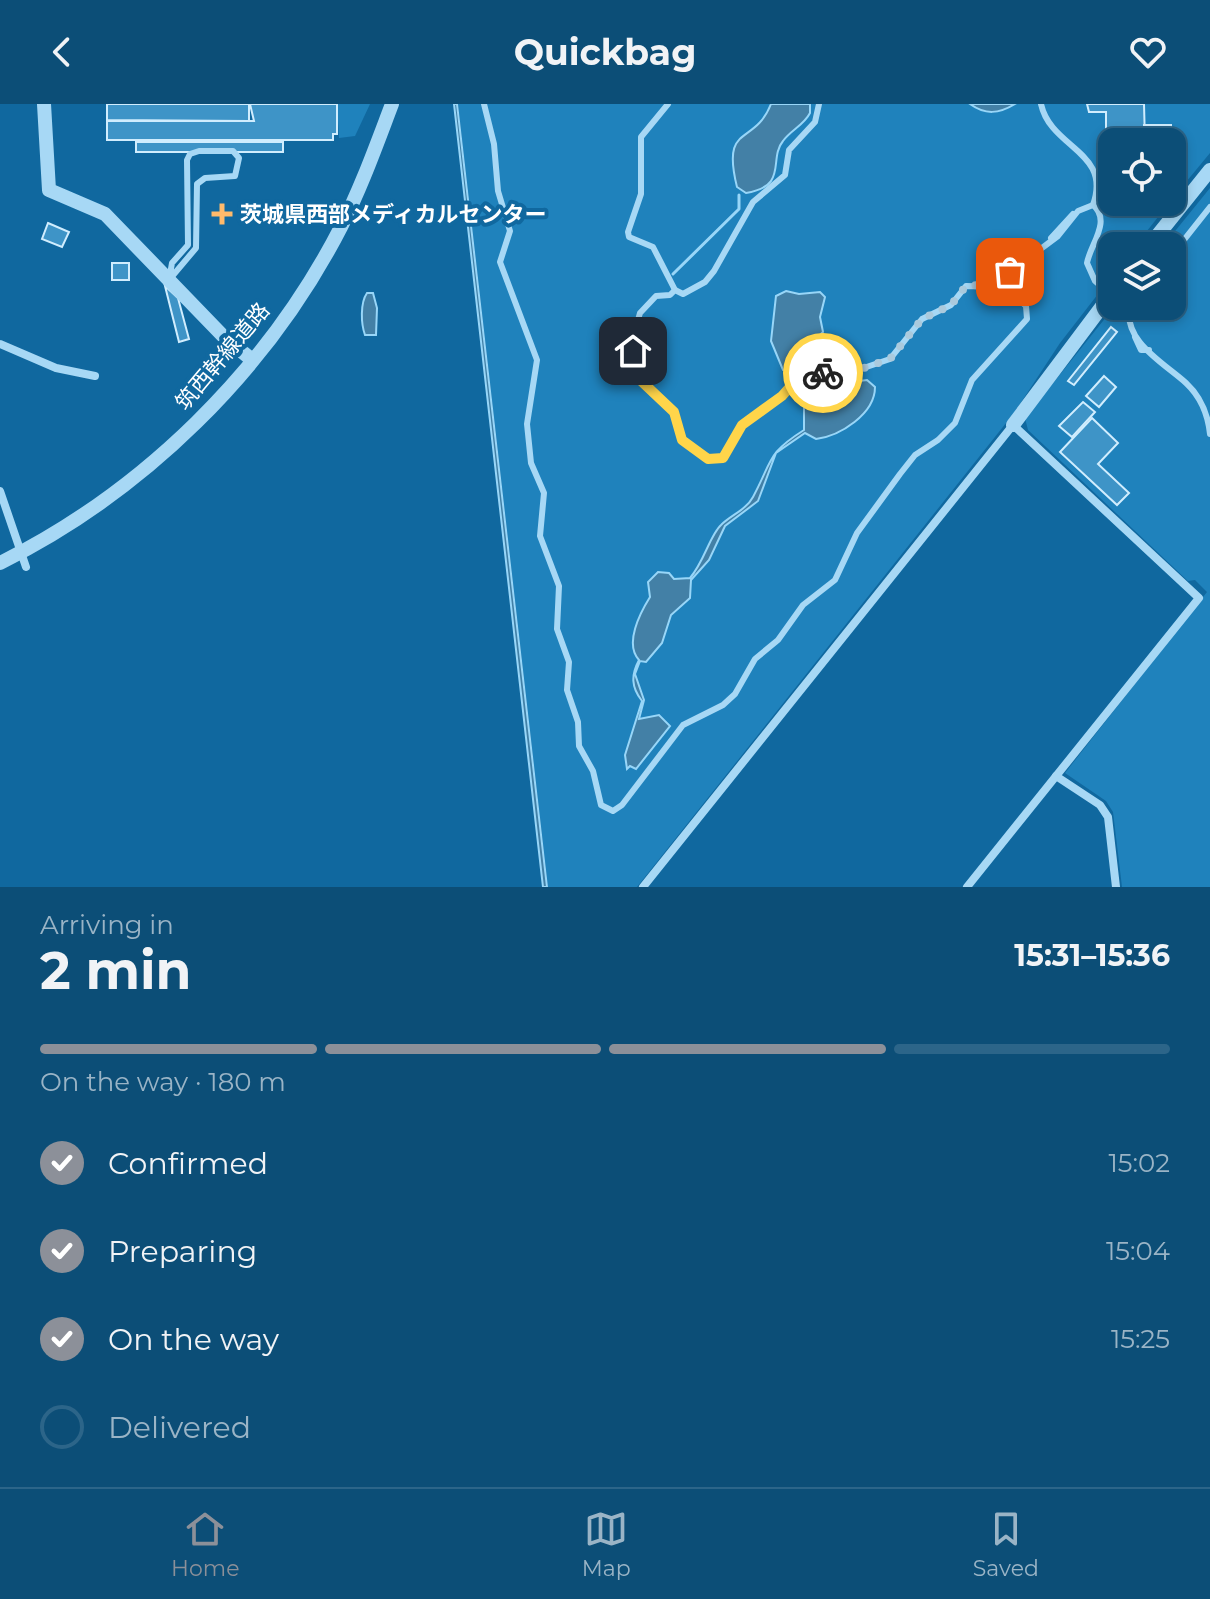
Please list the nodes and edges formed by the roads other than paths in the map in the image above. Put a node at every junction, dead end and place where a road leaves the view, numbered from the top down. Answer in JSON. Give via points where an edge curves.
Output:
{"nodes":[{"id":1,"x":44,"y":104,"type":"edge"},
{"id":2,"x":392,"y":104,"type":"edge"},
{"id":3,"x":484,"y":104,"type":"edge"},
{"id":4,"x":668,"y":104,"type":"edge"},
{"id":5,"x":819,"y":104,"type":"edge"},
{"id":6,"x":1041,"y":104,"type":"edge"},
{"id":7,"x":1210,"y":170,"type":"edge"},
{"id":8,"x":1093,"y":205,"type":"junction"},
{"id":9,"x":1210,"y":207,"type":"edge"},
{"id":10,"x":1099,"y":232,"type":"edge"},
{"id":11,"x":1160,"y":232,"type":"edge"},
{"id":12,"x":1098,"y":233,"type":"edge"},
{"id":13,"x":1186,"y":237,"type":"edge"},
{"id":14,"x":1007,"y":275,"type":"junction"},
{"id":15,"x":169,"y":280,"type":"junction"},
{"id":16,"x":1098,"y":281,"type":"edge"},
{"id":17,"x":990,"y":284,"type":"junction"},
{"id":18,"x":1005,"y":287,"type":"junction"},
{"id":19,"x":672,"y":292,"type":"junction"},
{"id":20,"x":1098,"y":313,"type":"edge"},
{"id":21,"x":1131,"y":320,"type":"edge"},
{"id":22,"x":0,"y":344,"type":"edge"},
{"id":23,"x":251,"y":359,"type":"junction"},
{"id":24,"x":95,"y":376,"type":"dead end"},
{"id":25,"x":1013,"y":425,"type":"junction"},
{"id":26,"x":1210,"y":434,"type":"edge"},
{"id":27,"x":0,"y":491,"type":"edge"},
{"id":28,"x":24,"y":560,"type":"junction"},
{"id":29,"x":0,"y":563,"type":"edge"},
{"id":30,"x":1056,"y":776,"type":"junction"},
{"id":31,"x":643,"y":887,"type":"edge"},
{"id":32,"x":967,"y":887,"type":"edge"},
{"id":33,"x":1116,"y":887,"type":"edge"}],
"edges":[{"from":1,"to":15,"type":"street","via":[[49,190],[105,214]]},
{"from":2,"to":23,"type":"street","name":"筑西幹線道路","via":[[340,228],[301,293]]},
{"from":3,"to":18,"type":"lane","via":[[510,231],[500,262],[537,360],[527,424],[531,463],[544,493],[540,536],[559,586],[557,629],[569,662],[567,690],[578,722],[579,746],[607,811],[622,805],[683,725],[735,694],[755,659],[778,640],[803,605],[835,580],[857,533],[915,455],[955,423],[972,380],[1027,319],[1026,306]]},
{"from":4,"to":19,"type":"lane","via":[[643,132],[641,194],[629,237],[653,247]]},
{"from":5,"to":19,"type":"lane","via":[[815,122],[789,150],[785,175],[753,202],[714,271],[683,294]]},
{"from":6,"to":8,"type":"lane","via":[[1051,126],[1096,170],[1099,189]]},
{"from":7,"to":11,"type":"street"},
{"from":8,"to":10,"type":"lane","via":[[1100,215]]},
{"from":8,"to":14,"type":"lane","via":[[1078,211]]},
{"from":9,"to":13,"type":"lane"},
{"from":12,"to":16,"type":"lane","via":[[1088,255],[1088,271]]},
{"from":14,"to":17,"type":"lane"},
{"from":14,"to":18,"type":"lane"},
{"from":15,"to":15,"type":"lane","via":[[172,263],[188,245],[187,160],[199,151],[233,151],[239,158],[235,176],[205,178],[197,184],[196,248]]},
{"from":15,"to":23,"type":"street"},
{"from":17,"to":18,"type":"lane"},
{"from":17,"to":19,"type":"lane","via":[[966,286],[944,308],[922,319],[897,353],[875,366],[840,376],[803,372],[782,396],[742,425],[720,459],[708,459],[682,440],[674,412],[637,377],[635,330],[640,313],[649,300]]},
{"from":20,"to":25,"type":"street"},
{"from":21,"to":26,"type":"lane","via":[[1135,337],[1164,369],[1187,384],[1203,406]]},
{"from":22,"to":24,"type":"street","via":[[56,368]]},
{"from":23,"to":28,"type":"street","name":"筑西幹線道路","via":[[203,416],[157,459]]},
{"from":25,"to":30,"type":"street","via":[[1199,598]]},
{"from":25,"to":31,"type":"street"},
{"from":27,"to":28,"type":"street"},
{"from":28,"to":29,"type":"street","name":"筑西幹線道路"},
{"from":30,"to":32,"type":"street"},
{"from":30,"to":33,"type":"street","via":[[1100,805],[1108,817]]}]}
